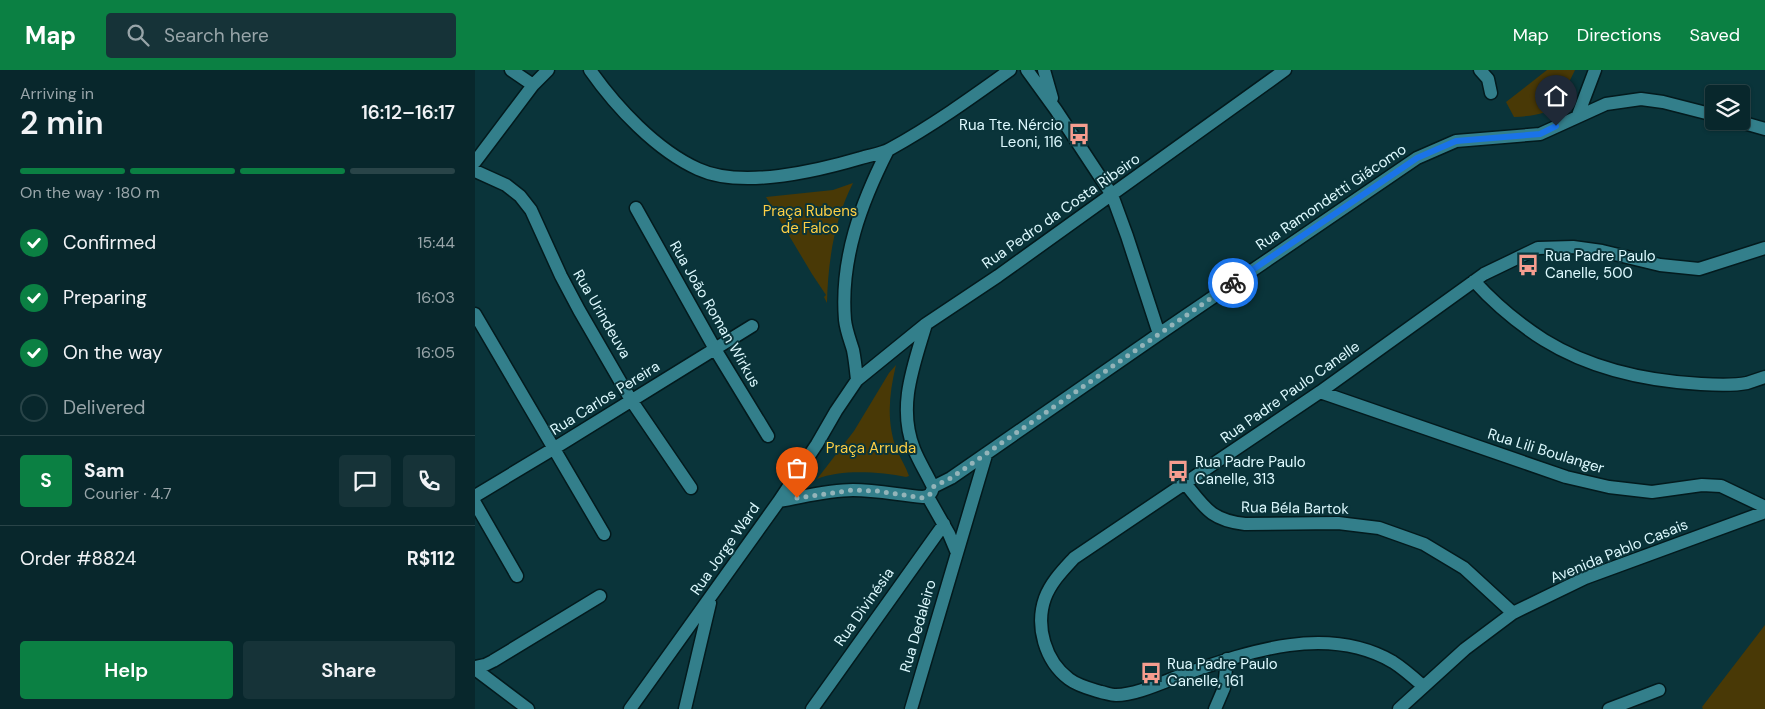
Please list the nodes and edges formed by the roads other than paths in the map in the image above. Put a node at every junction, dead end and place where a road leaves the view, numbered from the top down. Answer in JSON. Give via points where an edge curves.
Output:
{"nodes":[{"id":1,"x":511,"y":70,"type":"edge"},
{"id":2,"x":548,"y":70,"type":"edge"},
{"id":3,"x":589,"y":70,"type":"edge"},
{"id":4,"x":1010,"y":70,"type":"edge"},
{"id":5,"x":1027,"y":70,"type":"edge"},
{"id":6,"x":1044,"y":70,"type":"edge"},
{"id":7,"x":1285,"y":70,"type":"edge"},
{"id":8,"x":1480,"y":70,"type":"edge"},
{"id":9,"x":1595,"y":70,"type":"edge"},
{"id":10,"x":533,"y":85,"type":"junction"},
{"id":11,"x":1491,"y":93,"type":"dead end"},
{"id":12,"x":1056,"y":110,"type":"junction"},
{"id":13,"x":1705,"y":113,"type":"edge"},
{"id":14,"x":1578,"y":115,"type":"junction"},
{"id":15,"x":1750,"y":125,"type":"edge"},
{"id":16,"x":1765,"y":129,"type":"edge"},
{"id":17,"x":888,"y":150,"type":"junction"},
{"id":18,"x":475,"y":162,"type":"edge"},
{"id":19,"x":475,"y":171,"type":"edge"},
{"id":20,"x":1112,"y":195,"type":"junction"},
{"id":21,"x":636,"y":208,"type":"dead end"},
{"id":22,"x":1765,"y":248,"type":"edge"},
{"id":23,"x":1474,"y":281,"type":"junction"},
{"id":24,"x":475,"y":314,"type":"edge"},
{"id":25,"x":926,"y":324,"type":"junction"},
{"id":26,"x":752,"y":326,"type":"dead end"},
{"id":27,"x":1159,"y":334,"type":"junction"},
{"id":28,"x":715,"y":349,"type":"junction"},
{"id":29,"x":1765,"y":377,"type":"edge"},
{"id":30,"x":857,"y":380,"type":"junction"},
{"id":31,"x":1321,"y":392,"type":"junction"},
{"id":32,"x":631,"y":400,"type":"junction"},
{"id":33,"x":768,"y":436,"type":"dead end"},
{"id":34,"x":553,"y":450,"type":"junction"},
{"id":35,"x":985,"y":455,"type":"junction"},
{"id":36,"x":1185,"y":483,"type":"junction"},
{"id":37,"x":691,"y":488,"type":"dead end"},
{"id":38,"x":931,"y":492,"type":"junction"},
{"id":39,"x":475,"y":496,"type":"edge"},
{"id":40,"x":779,"y":501,"type":"junction"},
{"id":41,"x":475,"y":503,"type":"edge"},
{"id":42,"x":1765,"y":507,"type":"edge"},
{"id":43,"x":1765,"y":512,"type":"edge"},
{"id":44,"x":944,"y":524,"type":"junction"},
{"id":45,"x":604,"y":534,"type":"dead end"},
{"id":46,"x":957,"y":553,"type":"junction"},
{"id":47,"x":517,"y":576,"type":"dead end"},
{"id":48,"x":600,"y":596,"type":"dead end"},
{"id":49,"x":711,"y":596,"type":"junction"},
{"id":50,"x":1513,"y":613,"type":"junction"},
{"id":51,"x":1227,"y":659,"type":"junction"},
{"id":52,"x":475,"y":668,"type":"edge"},
{"id":53,"x":1423,"y":686,"type":"junction"},
{"id":54,"x":1659,"y":690,"type":"dead end"},
{"id":55,"x":528,"y":709,"type":"edge"},
{"id":56,"x":630,"y":709,"type":"edge"},
{"id":57,"x":685,"y":709,"type":"edge"},
{"id":58,"x":812,"y":709,"type":"edge"},
{"id":59,"x":911,"y":709,"type":"edge"},
{"id":60,"x":1215,"y":709,"type":"edge"},
{"id":61,"x":1399,"y":709,"type":"edge"},
{"id":62,"x":1609,"y":709,"type":"edge"}],
"edges":[{"from":1,"to":10,"type":"street"},
{"from":2,"to":10,"type":"street"},
{"from":3,"to":17,"type":"street","via":[[640,128],[677,158],[699,170],[723,176],[774,176],[828,168]]},
{"from":4,"to":17,"type":"street"},
{"from":5,"to":12,"type":"street"},
{"from":6,"to":12,"type":"street"},
{"from":7,"to":20,"type":"street","name":"Rua Pedro da Costa Ribeiro"},
{"from":8,"to":11,"type":"street"},
{"from":9,"to":14,"type":"street"},
{"from":10,"to":18,"type":"street"},
{"from":12,"to":20,"type":"street"},
{"from":13,"to":14,"type":"street","name":"Rua Ramondetti Giácomo","via":[[1641,99],[1606,104]]},
{"from":14,"to":27,"type":"street","name":"Rua Ramondetti Giácomo","via":[[1540,134],[1456,141],[1417,158]]},
{"from":15,"to":16,"type":"street"},
{"from":17,"to":30,"type":"street","via":[[866,194],[848,252],[845,322]]},
{"from":19,"to":32,"type":"street","name":"Rua Urindeuva","via":[[505,184],[531,210],[561,276]]},
{"from":20,"to":25,"type":"street","name":"Rua Pedro da Costa Ribeiro"},
{"from":20,"to":27,"type":"street"},
{"from":21,"to":28,"type":"street","name":"Rua João Roman Wirkus"},
{"from":22,"to":23,"type":"street","name":"Rua Padre Paulo Canelle","via":[[1699,270],[1573,246],[1538,248]]},
{"from":23,"to":29,"type":"street","via":[[1491,300],[1544,340],[1593,363],[1635,376],[1685,383],[1746,383]]},
{"from":23,"to":31,"type":"street","name":"Rua Padre Paulo Canelle"},
{"from":24,"to":34,"type":"street"},
{"from":25,"to":30,"type":"street","name":"Rua Pedro da Costa Ribeiro"},
{"from":25,"to":38,"type":"street","via":[[908,386],[906,414],[914,450]]},
{"from":26,"to":28,"type":"street","name":"Rua Carlos Pereira"},
{"from":27,"to":35,"type":"street","name":"Rua Ramondetti Giácomo"},
{"from":28,"to":32,"type":"street","name":"Rua Carlos Pereira"},
{"from":28,"to":33,"type":"street","name":"Rua João Roman Wirkus"},
{"from":30,"to":40,"type":"street","name":"Rua Jorge Ward"},
{"from":31,"to":36,"type":"street","name":"Rua Padre Paulo Canelle"},
{"from":31,"to":42,"type":"street","name":"Rua Lili Boulanger","via":[[1566,477],[1609,488],[1652,492],[1702,485],[1721,486]]},
{"from":32,"to":34,"type":"street","name":"Rua Carlos Pereira"},
{"from":32,"to":37,"type":"street","name":"Rua Urindeuva"},
{"from":34,"to":39,"type":"street","name":"Rua Carlos Pereira"},
{"from":34,"to":45,"type":"street"},
{"from":35,"to":38,"type":"street","name":"Rua Ramondetti Giácomo"},
{"from":35,"to":46,"type":"street","name":"Rua Dedaleiro"},
{"from":36,"to":50,"type":"street","name":"Rua Béla Bartok","via":[[1206,509],[1227,521],[1245,524],[1338,523],[1379,528],[1424,544],[1464,568]]},
{"from":36,"to":51,"type":"street","name":"Rua Padre Paulo Canelle","via":[[1075,558],[1057,575],[1045,596],[1041,614],[1042,633],[1056,667],[1070,680],[1092,690],[1116,695],[1137,691]]},
{"from":38,"to":40,"type":"street","via":[[923,498],[853,490]]},
{"from":38,"to":44,"type":"street"},
{"from":40,"to":49,"type":"street","name":"Rua Jorge Ward"},
{"from":41,"to":47,"type":"street"},
{"from":43,"to":50,"type":"street","name":"Avenida Pablo Casais","via":[[1585,578]]},
{"from":44,"to":46,"type":"street"},
{"from":44,"to":58,"type":"street","name":"Rua Divinésia"},
{"from":46,"to":59,"type":"street","name":"Rua Dedaleiro"},
{"from":48,"to":52,"type":"street","via":[[493,662]]},
{"from":49,"to":56,"type":"street","name":"Rua Jorge Ward"},
{"from":49,"to":57,"type":"street"},
{"from":50,"to":53,"type":"street","name":"Avenida Pablo Casais"},
{"from":51,"to":53,"type":"street","name":"Rua Padre Paulo Canelle","via":[[1300,642],[1336,643],[1366,650],[1394,663]]},
{"from":51,"to":60,"type":"street","via":[[1225,688]]},
{"from":52,"to":55,"type":"street"},
{"from":53,"to":61,"type":"street","name":"Avenida Pablo Casais"},
{"from":54,"to":62,"type":"street"}]}
